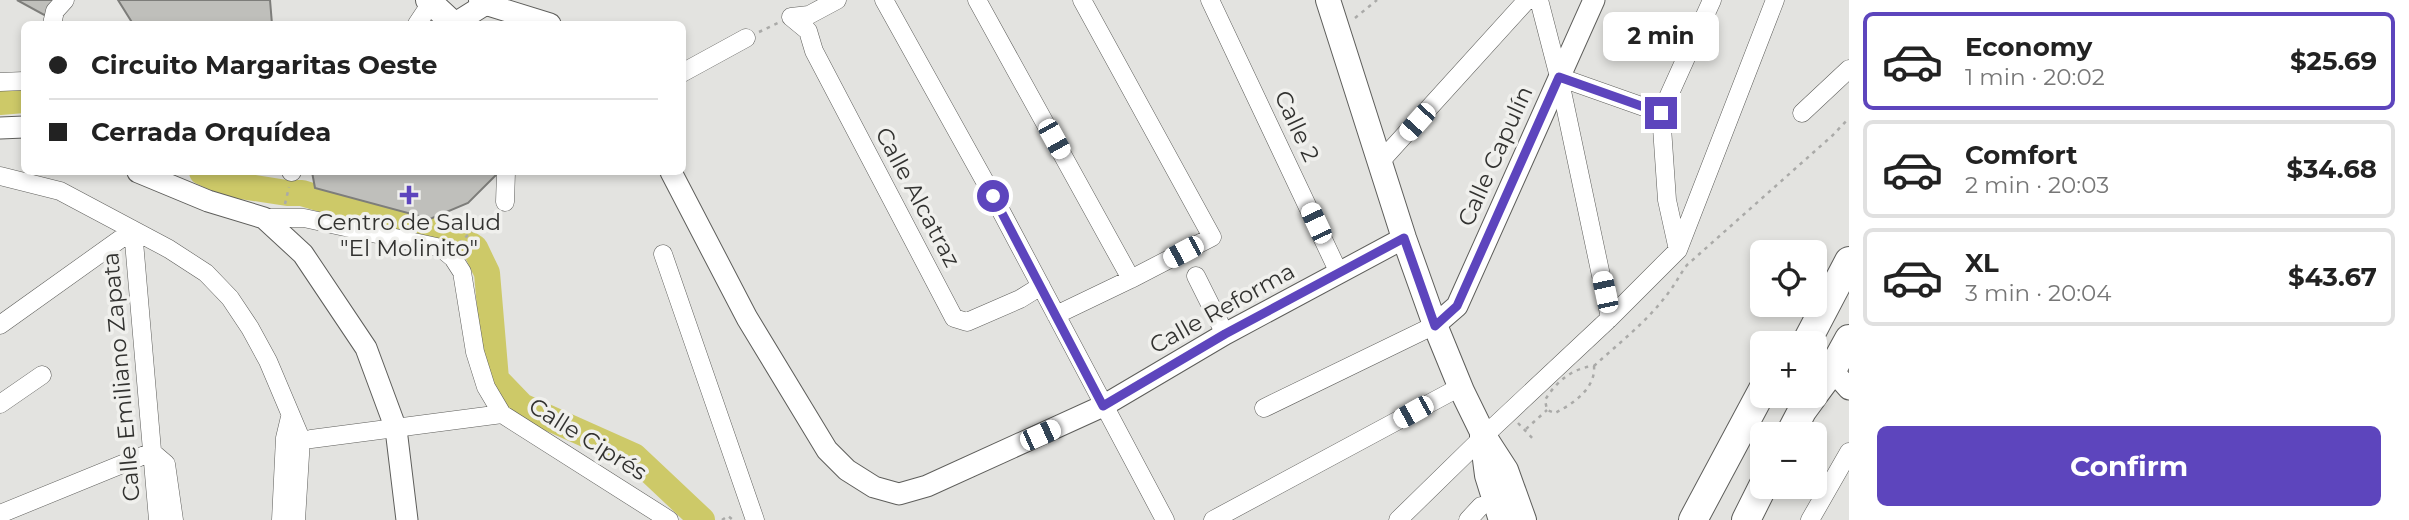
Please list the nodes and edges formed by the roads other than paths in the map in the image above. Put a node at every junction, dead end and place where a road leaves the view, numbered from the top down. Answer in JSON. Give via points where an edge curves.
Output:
{"nodes":[{"id":1,"x":65,"y":0,"type":"edge"},
{"id":2,"x":837,"y":0,"type":"edge"},
{"id":3,"x":884,"y":0,"type":"edge"},
{"id":4,"x":977,"y":0,"type":"edge"},
{"id":5,"x":1082,"y":0,"type":"edge"},
{"id":6,"x":1210,"y":0,"type":"edge"},
{"id":7,"x":1328,"y":0,"type":"edge"},
{"id":8,"x":1527,"y":0,"type":"edge"},
{"id":9,"x":1539,"y":0,"type":"edge"},
{"id":10,"x":1594,"y":0,"type":"edge"},
{"id":11,"x":1712,"y":0,"type":"edge"},
{"id":12,"x":1775,"y":0,"type":"edge"},
{"id":13,"x":430,"y":1,"type":"edge"},
{"id":14,"x":486,"y":1,"type":"edge"},
{"id":15,"x":53,"y":21,"type":"edge"},
{"id":16,"x":419,"y":21,"type":"edge"},
{"id":17,"x":451,"y":21,"type":"edge"},
{"id":18,"x":458,"y":21,"type":"edge"},
{"id":19,"x":543,"y":21,"type":"edge"},
{"id":20,"x":746,"y":38,"type":"road end"},
{"id":21,"x":1849,"y":69,"type":"edge"},
{"id":22,"x":686,"y":71,"type":"edge"},
{"id":23,"x":1559,"y":77,"type":"junction"},
{"id":24,"x":21,"y":80,"type":"edge"},
{"id":25,"x":0,"y":82,"type":"edge"},
{"id":26,"x":1661,"y":113,"type":"junction"},
{"id":27,"x":1802,"y":113,"type":"dead end"},
{"id":28,"x":21,"y":127,"type":"edge"},
{"id":29,"x":0,"y":128,"type":"edge"},
{"id":30,"x":1380,"y":162,"type":"junction"},
{"id":31,"x":145,"y":175,"type":"edge"},
{"id":32,"x":506,"y":175,"type":"edge"},
{"id":33,"x":673,"y":175,"type":"edge"},
{"id":34,"x":0,"y":176,"type":"edge"},
{"id":35,"x":505,"y":202,"type":"dead end"},
{"id":36,"x":264,"y":218,"type":"junction"},
{"id":37,"x":133,"y":230,"type":"junction"},
{"id":38,"x":1404,"y":238,"type":"junction"},
{"id":39,"x":1678,"y":250,"type":"junction"},
{"id":40,"x":663,"y":254,"type":"dead end"},
{"id":41,"x":1848,"y":262,"type":"edge"},
{"id":42,"x":1339,"y":273,"type":"junction"},
{"id":43,"x":1196,"y":276,"type":"dead end"},
{"id":44,"x":1131,"y":279,"type":"junction"},
{"id":45,"x":1041,"y":286,"type":"junction"},
{"id":46,"x":1827,"y":286,"type":"edge"},
{"id":47,"x":1056,"y":315,"type":"junction"},
{"id":48,"x":1610,"y":318,"type":"junction"},
{"id":49,"x":0,"y":326,"type":"edge"},
{"id":50,"x":1435,"y":326,"type":"junction"},
{"id":51,"x":1812,"y":331,"type":"edge"},
{"id":52,"x":1225,"y":334,"type":"junction"},
{"id":53,"x":1849,"y":339,"type":"edge"},
{"id":54,"x":42,"y":375,"type":"dead end"},
{"id":55,"x":1840,"y":380,"type":"edge"},
{"id":56,"x":1460,"y":387,"type":"junction"},
{"id":57,"x":0,"y":404,"type":"edge"},
{"id":58,"x":1103,"y":406,"type":"junction"},
{"id":59,"x":1264,"y":408,"type":"dead end"},
{"id":60,"x":1754,"y":408,"type":"edge"},
{"id":61,"x":1771,"y":408,"type":"edge"},
{"id":62,"x":502,"y":414,"type":"junction"},
{"id":63,"x":290,"y":416,"type":"junction"},
{"id":64,"x":396,"y":429,"type":"junction"},
{"id":65,"x":1484,"y":436,"type":"junction"},
{"id":66,"x":311,"y":439,"type":"dead end"},
{"id":67,"x":152,"y":452,"type":"junction"},
{"id":68,"x":1849,"y":452,"type":"edge"},
{"id":69,"x":1756,"y":499,"type":"edge"},
{"id":70,"x":0,"y":514,"type":"edge"},
{"id":71,"x":1502,"y":515,"type":"edge"},
{"id":72,"x":1704,"y":515,"type":"edge"},
{"id":73,"x":158,"y":520,"type":"edge"},
{"id":74,"x":174,"y":520,"type":"edge"},
{"id":75,"x":281,"y":520,"type":"edge"},
{"id":76,"x":296,"y":520,"type":"edge"},
{"id":77,"x":407,"y":520,"type":"edge"},
{"id":78,"x":669,"y":520,"type":"edge"},
{"id":79,"x":755,"y":520,"type":"edge"},
{"id":80,"x":1165,"y":520,"type":"edge"},
{"id":81,"x":1213,"y":520,"type":"edge"},
{"id":82,"x":1398,"y":520,"type":"edge"},
{"id":83,"x":1468,"y":520,"type":"edge"},
{"id":84,"x":1746,"y":520,"type":"edge"},
{"id":85,"x":1810,"y":520,"type":"edge"}],
"edges":[{"from":1,"to":15,"type":"street"},
{"from":2,"to":45,"type":"street","name":"Calle Alcatraz","via":[[809,15],[791,17],[808,31],[814,51],[954,318],[967,322]]},
{"from":3,"to":45,"type":"street"},
{"from":4,"to":44,"type":"street"},
{"from":5,"to":44,"type":"street","via":[[1212,237]]},
{"from":6,"to":42,"type":"street","name":"Calle 2"},
{"from":7,"to":30,"type":"main road"},
{"from":8,"to":30,"type":"street"},
{"from":9,"to":23,"type":"street"},
{"from":10,"to":23,"type":"street","name":"Calle Capulín"},
{"from":11,"to":26,"type":"street"},
{"from":12,"to":39,"type":"street"},
{"from":13,"to":16,"type":"street"},
{"from":13,"to":17,"type":"main road"},
{"from":14,"to":18,"type":"street"},
{"from":14,"to":19,"type":"street"},
{"from":20,"to":22,"type":"street"},
{"from":21,"to":27,"type":"street"},
{"from":23,"to":26,"type":"street"},
{"from":23,"to":48,"type":"street"},
{"from":23,"to":50,"type":"street","name":"Calle Capulín","via":[[1457,306]]},
{"from":24,"to":25,"type":"street"},
{"from":26,"to":39,"type":"street","via":[[1667,200]]},
{"from":28,"to":29,"type":"street"},
{"from":30,"to":38,"type":"main road"},
{"from":31,"to":36,"type":"street"},
{"from":32,"to":35,"type":"street"},
{"from":33,"to":58,"type":"street","name":"Calle Reforma","via":[[747,318],[827,450],[874,487],[899,495],[927,486]]},
{"from":34,"to":37,"type":"street","name":"Calle Emiliano Zapata","via":[[60,191]]},
{"from":36,"to":62,"type":"street","name":"Calle Ciprés","via":[[304,218],[441,248],[462,272],[475,352],[485,387]]},
{"from":36,"to":64,"type":"street","via":[[303,254],[366,348]]},
{"from":37,"to":49,"type":"street"},
{"from":37,"to":63,"type":"street","name":"Calle Emiliano Zapata","via":[[206,274],[230,298],[268,361]]},
{"from":37,"to":67,"type":"street","name":"Calle Emiliano Zapata"},
{"from":38,"to":42,"type":"street","name":"Calle Reforma"},
{"from":38,"to":50,"type":"main road"},
{"from":39,"to":48,"type":"street"},
{"from":40,"to":79,"type":"street"},
{"from":41,"to":46,"type":"highway"},
{"from":41,"to":51,"type":"highway"},
{"from":42,"to":52,"type":"street","name":"Calle Reforma"},
{"from":43,"to":52,"type":"street"},
{"from":44,"to":47,"type":"street"},
{"from":45,"to":47,"type":"street"},
{"from":47,"to":58,"type":"street"},
{"from":48,"to":65,"type":"street"},
{"from":50,"to":56,"type":"main road"},
{"from":50,"to":59,"type":"street"},
{"from":52,"to":58,"type":"street","name":"Calle Reforma"},
{"from":53,"to":55,"type":"highway"},
{"from":54,"to":57,"type":"street"},
{"from":56,"to":65,"type":"main road"},
{"from":56,"to":81,"type":"street"},
{"from":58,"to":80,"type":"street"},
{"from":60,"to":72,"type":"highway"},
{"from":61,"to":72,"type":"highway"},
{"from":62,"to":64,"type":"street"},
{"from":62,"to":78,"type":"street","name":"Calle Ciprés"},
{"from":63,"to":75,"type":"street"},
{"from":63,"to":76,"type":"street","name":"Calle Emiliano Zapata","via":[[301,439]]},
{"from":64,"to":66,"type":"street"},
{"from":64,"to":77,"type":"street"},
{"from":65,"to":71,"type":"highway","via":[[1489,475]]},
{"from":65,"to":82,"type":"street"},
{"from":67,"to":70,"type":"street"},
{"from":67,"to":73,"type":"street","name":"Calle Emiliano Zapata"},
{"from":67,"to":74,"type":"street","via":[[166,464]]},
{"from":68,"to":85,"type":"street"},
{"from":69,"to":84,"type":"highway"},
{"from":71,"to":83,"type":"street"}]}
